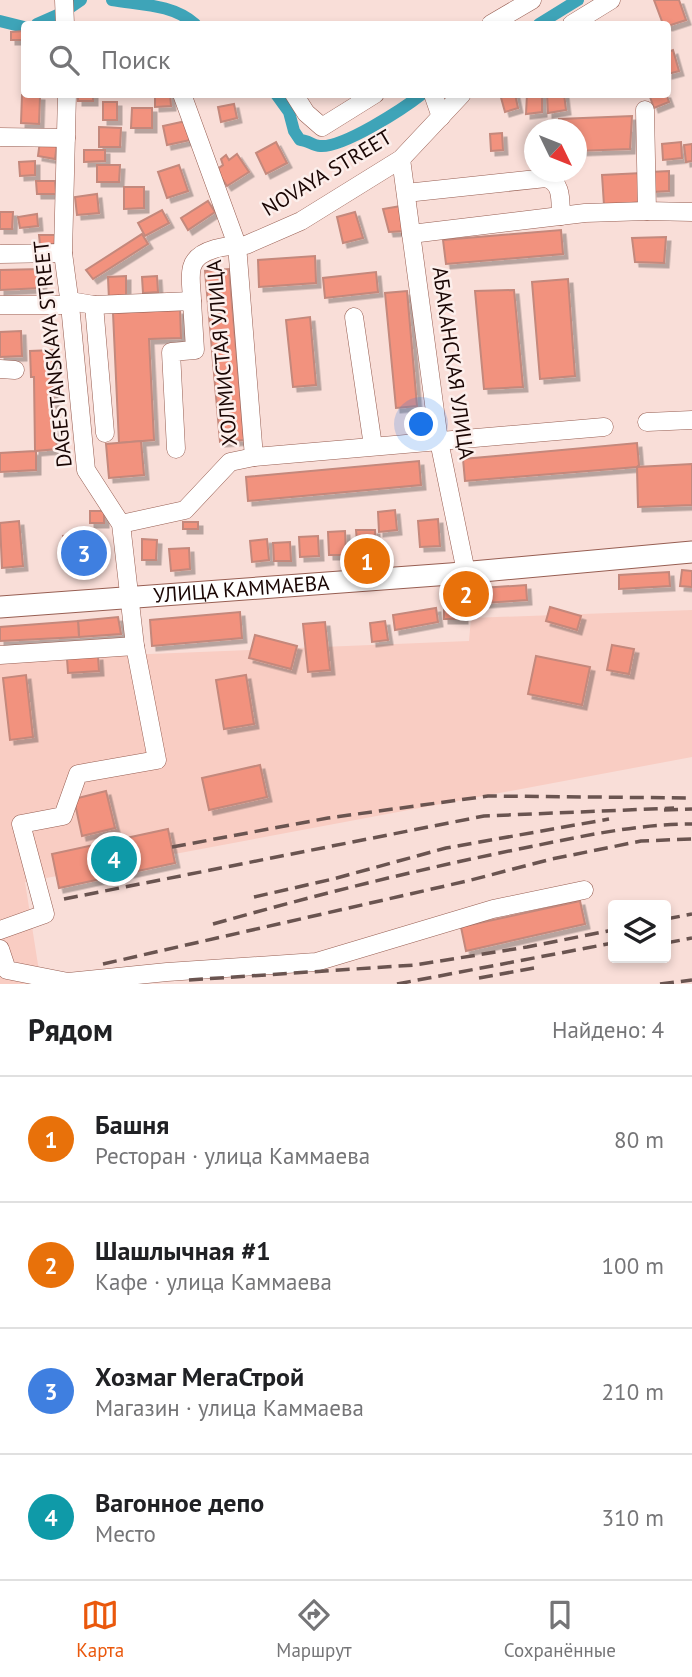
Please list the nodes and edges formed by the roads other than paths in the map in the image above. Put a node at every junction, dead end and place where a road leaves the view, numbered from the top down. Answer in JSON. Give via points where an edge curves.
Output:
{"nodes":[{"id":1,"x":64,"y":0,"type":"edge"},
{"id":2,"x":532,"y":0,"type":"edge"},
{"id":3,"x":611,"y":0,"type":"edge"},
{"id":4,"x":65,"y":21,"type":"edge"},
{"id":5,"x":496,"y":21,"type":"edge"},
{"id":6,"x":577,"y":21,"type":"edge"},
{"id":7,"x":67,"y":98,"type":"edge"},
{"id":8,"x":183,"y":98,"type":"edge"},
{"id":9,"x":297,"y":98,"type":"edge"},
{"id":10,"x":369,"y":98,"type":"edge"},
{"id":11,"x":434,"y":98,"type":"edge"},
{"id":12,"x":458,"y":98,"type":"edge"},
{"id":13,"x":645,"y":110,"type":"dead end"},
{"id":14,"x":440,"y":117,"type":"junction"},
{"id":15,"x":0,"y":137,"type":"edge"},
{"id":16,"x":65,"y":138,"type":"junction"},
{"id":17,"x":401,"y":159,"type":"junction"},
{"id":18,"x":406,"y":192,"type":"junction"},
{"id":19,"x":647,"y":211,"type":"junction"},
{"id":20,"x":692,"y":212,"type":"edge"},
{"id":21,"x":561,"y":216,"type":"junction"},
{"id":22,"x":411,"y":234,"type":"junction"},
{"id":23,"x":237,"y":245,"type":"junction"},
{"id":24,"x":63,"y":253,"type":"junction"},
{"id":25,"x":0,"y":254,"type":"edge"},
{"id":26,"x":192,"y":301,"type":"junction"},
{"id":27,"x":70,"y":303,"type":"junction"},
{"id":28,"x":0,"y":305,"type":"edge"},
{"id":29,"x":94,"y":305,"type":"junction"},
{"id":30,"x":354,"y":317,"type":"dead end"},
{"id":31,"x":692,"y":420,"type":"edge"},
{"id":32,"x":647,"y":422,"type":"dead end"},
{"id":33,"x":604,"y":427,"type":"dead end"},
{"id":34,"x":105,"y":433,"type":"dead end"},
{"id":35,"x":439,"y":440,"type":"junction"},
{"id":36,"x":373,"y":446,"type":"junction"},
{"id":37,"x":176,"y":449,"type":"dead end"},
{"id":38,"x":254,"y":457,"type":"junction"},
{"id":39,"x":121,"y":524,"type":"junction"},
{"id":40,"x":692,"y":541,"type":"edge"},
{"id":41,"x":692,"y":552,"type":"edge"},
{"id":42,"x":466,"y":567,"type":"junction"},
{"id":43,"x":130,"y":592,"type":"junction"},
{"id":44,"x":0,"y":594,"type":"edge"},
{"id":45,"x":0,"y":607,"type":"edge"},
{"id":46,"x":135,"y":646,"type":"junction"},
{"id":47,"x":0,"y":655,"type":"edge"},
{"id":48,"x":584,"y":890,"type":"dead end"},
{"id":49,"x":0,"y":930,"type":"edge"},
{"id":50,"x":0,"y":949,"type":"edge"}],
"edges":[{"from":1,"to":4,"type":"street"},
{"from":2,"to":5,"type":"street"},
{"from":3,"to":6,"type":"street"},
{"from":7,"to":16,"type":"street","name":"DAGESTANSKAYA STREET"},
{"from":8,"to":23,"type":"street","name":"ХОЛМИСТАЯ УЛИЦА"},
{"from":9,"to":10,"type":"street","via":[[322,127]]},
{"from":11,"to":14,"type":"street"},
{"from":12,"to":14,"type":"street","name":"NOVAYA STREET"},
{"from":13,"to":19,"type":"street"},
{"from":14,"to":17,"type":"street","name":"NOVAYA STREET"},
{"from":15,"to":16,"type":"street"},
{"from":16,"to":24,"type":"street","name":"DAGESTANSKAYA STREET"},
{"from":17,"to":18,"type":"street","name":"АБАКАНСКАЯ УЛИЦА"},
{"from":17,"to":23,"type":"street","name":"NOVAYA STREET","via":[[300,221]]},
{"from":18,"to":21,"type":"street","via":[[546,178],[559,188]]},
{"from":18,"to":22,"type":"street","name":"АБАКАНСКАЯ УЛИЦА"},
{"from":19,"to":20,"type":"street"},
{"from":19,"to":21,"type":"street"},
{"from":21,"to":22,"type":"street"},
{"from":22,"to":35,"type":"street","name":"АБАКАНСКАЯ УЛИЦА"},
{"from":23,"to":26,"type":"street","name":"NOVAYA STREET","via":[[207,252],[194,262]]},
{"from":23,"to":38,"type":"street","name":"ХОЛМИСТАЯ УЛИЦА"},
{"from":24,"to":25,"type":"street"},
{"from":24,"to":27,"type":"street","name":"DAGESTANSKAYA STREET"},
{"from":26,"to":29,"type":"street"},
{"from":26,"to":37,"type":"street","via":[[195,350],[170,352]]},
{"from":27,"to":28,"type":"street"},
{"from":27,"to":29,"type":"street"},
{"from":27,"to":39,"type":"street","name":"DAGESTANSKAYA STREET","via":[[86,470]]},
{"from":29,"to":34,"type":"street"},
{"from":30,"to":36,"type":"street"},
{"from":31,"to":32,"type":"street"},
{"from":33,"to":35,"type":"street"},
{"from":35,"to":36,"type":"street"},
{"from":35,"to":42,"type":"street","name":"АБАКАНСКАЯ УЛИЦА"},
{"from":36,"to":38,"type":"street"},
{"from":38,"to":39,"type":"street","via":[[230,462],[185,510]]},
{"from":39,"to":43,"type":"street","name":"DAGESTANSKAYA STREET"},
{"from":40,"to":42,"type":"main road","name":"УЛИЦА КАММАЕВА"},
{"from":41,"to":42,"type":"main road","name":"УЛИЦА КАММАЕВА"},
{"from":42,"to":43,"type":"main road","name":"УЛИЦА КАММАЕВА"},
{"from":43,"to":44,"type":"main road","name":"УЛИЦА КАММАЕВА"},
{"from":43,"to":45,"type":"main road","name":"УЛИЦА КАММАЕВА"},
{"from":43,"to":46,"type":"street","name":"DAGESTANSKAYA STREET"},
{"from":46,"to":47,"type":"street"},
{"from":46,"to":49,"type":"street","name":"DAGESTANSKAYA STREET","via":[[157,760],[78,774],[62,816],[21,824],[45,914]]},
{"from":48,"to":50,"type":"street","via":[[493,909],[316,962],[68,982],[7,970]]}]}
